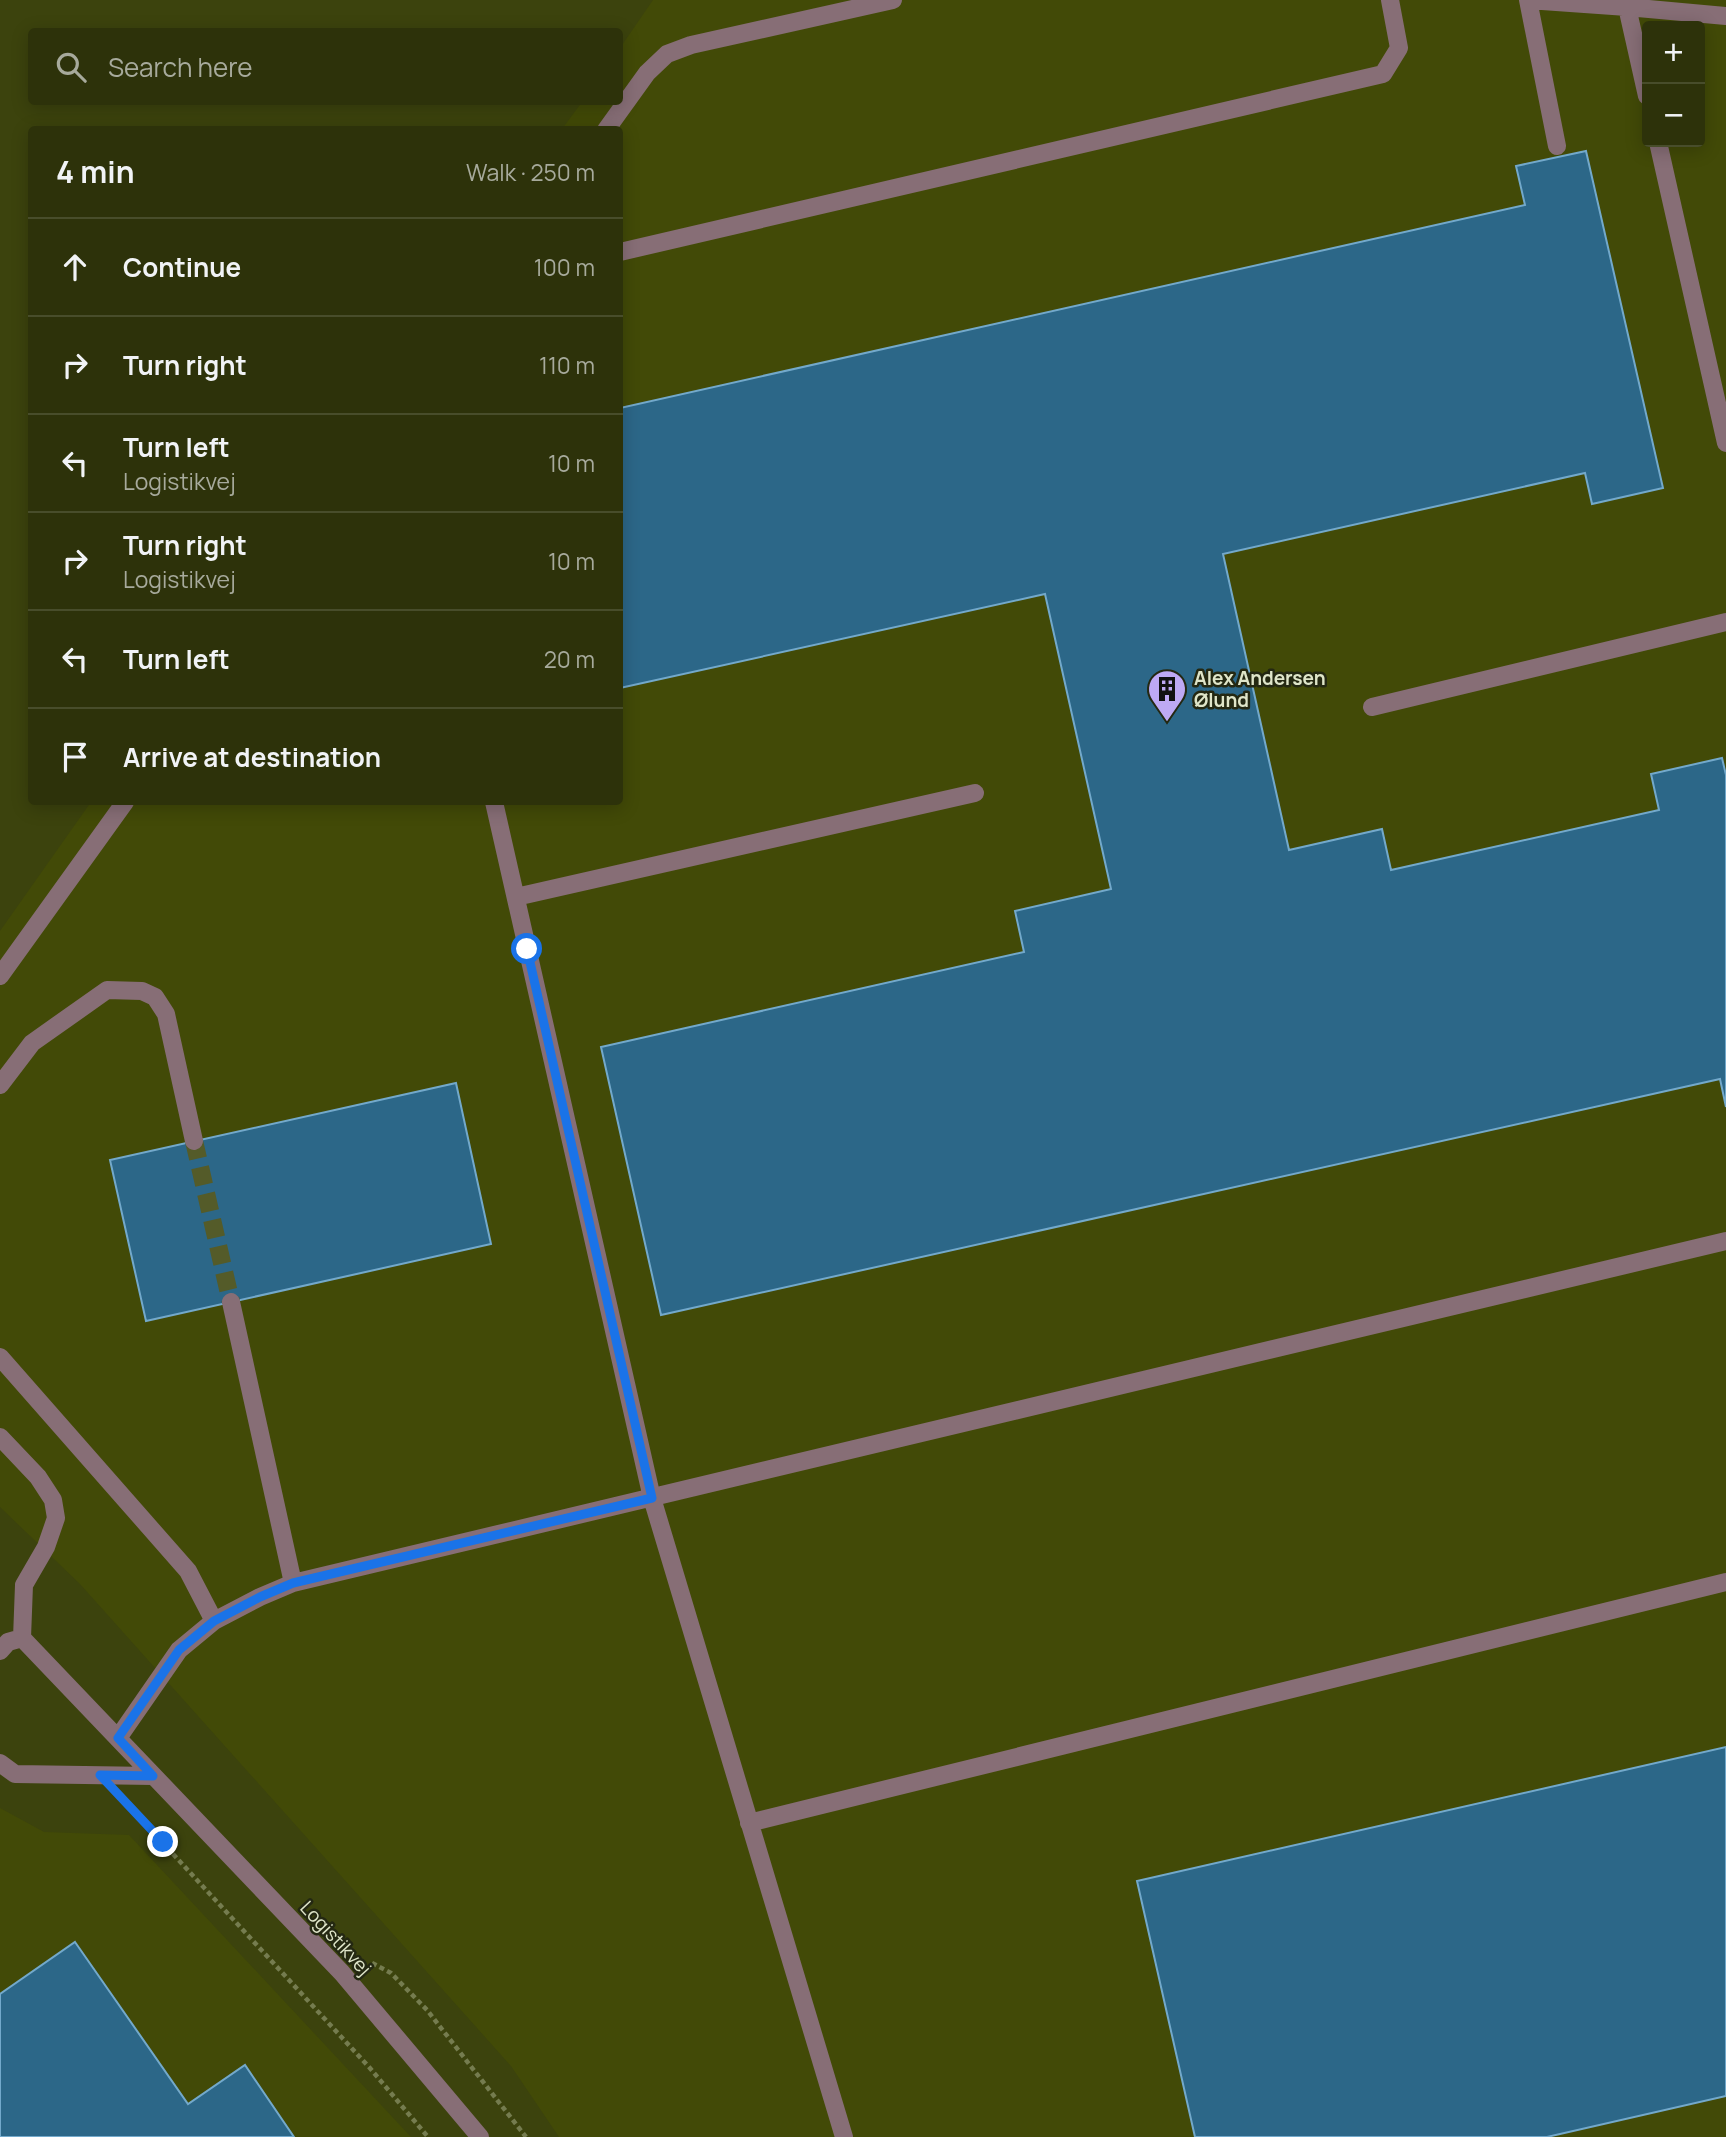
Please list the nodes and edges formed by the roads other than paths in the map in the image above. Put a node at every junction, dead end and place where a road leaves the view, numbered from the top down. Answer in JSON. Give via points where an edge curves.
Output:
{"nodes":[{"id":1,"x":893,"y":0,"type":"edge"},
{"id":2,"x":1390,"y":0,"type":"edge"},
{"id":3,"x":1527,"y":0,"type":"edge"},
{"id":4,"x":1627,"y":6,"type":"junction"},
{"id":5,"x":1726,"y":16,"type":"edge"},
{"id":6,"x":1644,"y":84,"type":"edge"},
{"id":7,"x":610,"y":126,"type":"edge"},
{"id":8,"x":1557,"y":146,"type":"dead end"},
{"id":9,"x":1659,"y":147,"type":"edge"},
{"id":10,"x":623,"y":251,"type":"edge"},
{"id":11,"x":1726,"y":443,"type":"edge"},
{"id":12,"x":1726,"y":622,"type":"edge"},
{"id":13,"x":1372,"y":707,"type":"dead end"},
{"id":14,"x":975,"y":793,"type":"dead end"},
{"id":15,"x":123,"y":805,"type":"edge"},
{"id":16,"x":495,"y":805,"type":"edge"},
{"id":17,"x":516,"y":897,"type":"junction"},
{"id":18,"x":0,"y":976,"type":"edge"},
{"id":19,"x":0,"y":1085,"type":"edge"},
{"id":20,"x":194,"y":1141,"type":"tunnel mouth"},
{"id":21,"x":1726,"y":1241,"type":"edge"},
{"id":22,"x":230,"y":1302,"type":"tunnel mouth"},
{"id":23,"x":0,"y":1357,"type":"edge"},
{"id":24,"x":0,"y":1437,"type":"edge"},
{"id":25,"x":652,"y":1498,"type":"junction"},
{"id":26,"x":1726,"y":1582,"type":"edge"},
{"id":27,"x":293,"y":1583,"type":"junction"},
{"id":28,"x":214,"y":1621,"type":"junction"},
{"id":29,"x":22,"y":1638,"type":"junction"},
{"id":30,"x":0,"y":1651,"type":"edge"},
{"id":31,"x":118,"y":1738,"type":"junction"},
{"id":32,"x":0,"y":1763,"type":"edge"},
{"id":33,"x":153,"y":1776,"type":"junction"},
{"id":34,"x":750,"y":1823,"type":"junction"},
{"id":35,"x":480,"y":2137,"type":"edge"},
{"id":36,"x":844,"y":2137,"type":"edge"}],
"edges":[{"from":1,"to":7,"type":"street","via":[[667,54],[647,73]]},
{"from":2,"to":10,"type":"street","via":[[1399,48],[1383,75]]},
{"from":3,"to":4,"type":"street"},
{"from":3,"to":8,"type":"street"},
{"from":4,"to":5,"type":"street"},
{"from":4,"to":6,"type":"street"},
{"from":9,"to":11,"type":"street"},
{"from":12,"to":13,"type":"street"},
{"from":14,"to":17,"type":"street"},
{"from":15,"to":18,"type":"street"},
{"from":16,"to":17,"type":"street"},
{"from":17,"to":25,"type":"street"},
{"from":19,"to":20,"type":"street","via":[[32,1043],[107,990],[142,991],[155,997],[166,1014]]},
{"from":21,"to":25,"type":"street"},
{"from":22,"to":27,"type":"street"},
{"from":23,"to":28,"type":"street","via":[[188,1571]]},
{"from":24,"to":29,"type":"street","via":[[38,1477],[52,1500],[56,1518],[24,1585]]},
{"from":25,"to":27,"type":"street"},
{"from":25,"to":34,"type":"street"},
{"from":26,"to":34,"type":"street"},
{"from":27,"to":28,"type":"street"},
{"from":28,"to":31,"type":"street","via":[[179,1650]]},
{"from":29,"to":30,"type":"street","via":[[8,1642]]},
{"from":29,"to":31,"type":"street","name":"Logistikvej"},
{"from":31,"to":33,"type":"street","name":"Logistikvej"},
{"from":32,"to":33,"type":"street","via":[[15,1774]]},
{"from":33,"to":35,"type":"street","name":"Logistikvej","via":[[342,1973]]},
{"from":34,"to":36,"type":"street"}]}
